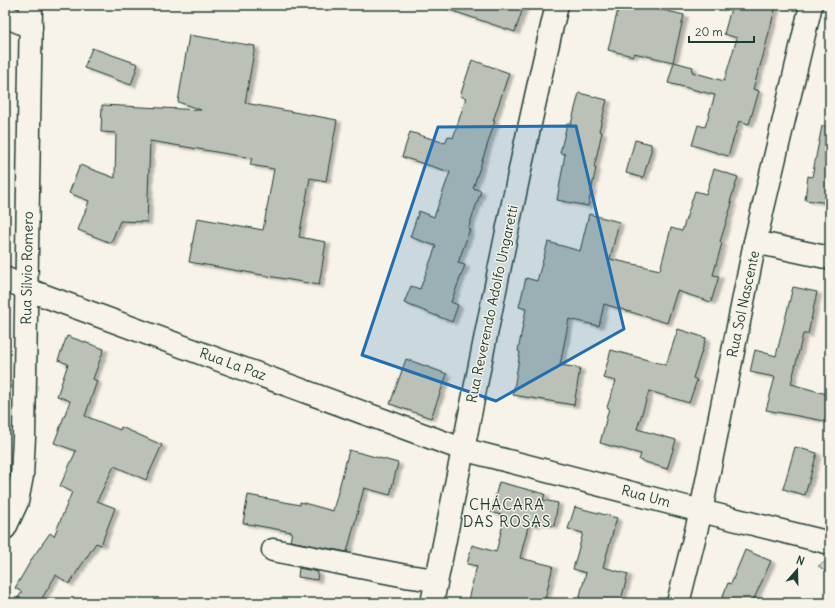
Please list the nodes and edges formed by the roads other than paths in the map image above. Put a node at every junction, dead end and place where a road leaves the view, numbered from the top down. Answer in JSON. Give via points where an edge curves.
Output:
{"nodes":[{"id":1,"x":31,"y":5,"type":"edge"},
{"id":2,"x":557,"y":5,"type":"edge"},
{"id":3,"x":811,"y":5,"type":"edge"},
{"id":4,"x":5,"y":16,"type":"edge"},
{"id":5,"x":31,"y":27,"type":"junction"},
{"id":6,"x":756,"y":242,"type":"junction"},
{"id":7,"x":830,"y":258,"type":"edge"},
{"id":8,"x":5,"y":278,"type":"edge"},
{"id":9,"x":26,"y":288,"type":"junction"},
{"id":10,"x":462,"y":449,"type":"junction"},
{"id":11,"x":701,"y":511,"type":"junction"},
{"id":12,"x":5,"y":528,"type":"edge"},
{"id":13,"x":830,"y":543,"type":"edge"},
{"id":14,"x":274,"y":550,"type":"dead end"},
{"id":15,"x":436,"y":580,"type":"junction"},
{"id":16,"x":432,"y":603,"type":"edge"},
{"id":17,"x":678,"y":603,"type":"edge"}],
"edges":[{"from":1,"to":5,"type":"street","name":"Rua Sílvio Romero"},
{"from":2,"to":10,"type":"street","name":"Rua Reverendo Adolfo Ungaretti"},
{"from":3,"to":6,"type":"street","name":"Rua Sol Nascente"},
{"from":4,"to":5,"type":"street"},
{"from":5,"to":9,"type":"street","name":"Rua Sílvio Romero"},
{"from":6,"to":7,"type":"street"},
{"from":6,"to":11,"type":"street","name":"Rua Sol Nascente"},
{"from":8,"to":9,"type":"street","name":"Rua La Paz"},
{"from":9,"to":10,"type":"street","name":"Rua La Paz"},
{"from":9,"to":12,"type":"street","name":"Rua Sílvio Romero","via":[[22,476],[17,502]]},
{"from":10,"to":11,"type":"street","name":"Rua Um"},
{"from":10,"to":15,"type":"street","name":"Rua Reverendo Adolfo Ungaretti"},
{"from":11,"to":13,"type":"street","name":"Rua Um"},
{"from":11,"to":17,"type":"street","name":"Rua Sol Nascente"},
{"from":14,"to":15,"type":"street"},
{"from":15,"to":16,"type":"street","name":"Rua Reverendo Adolfo Ungaretti"}]}
